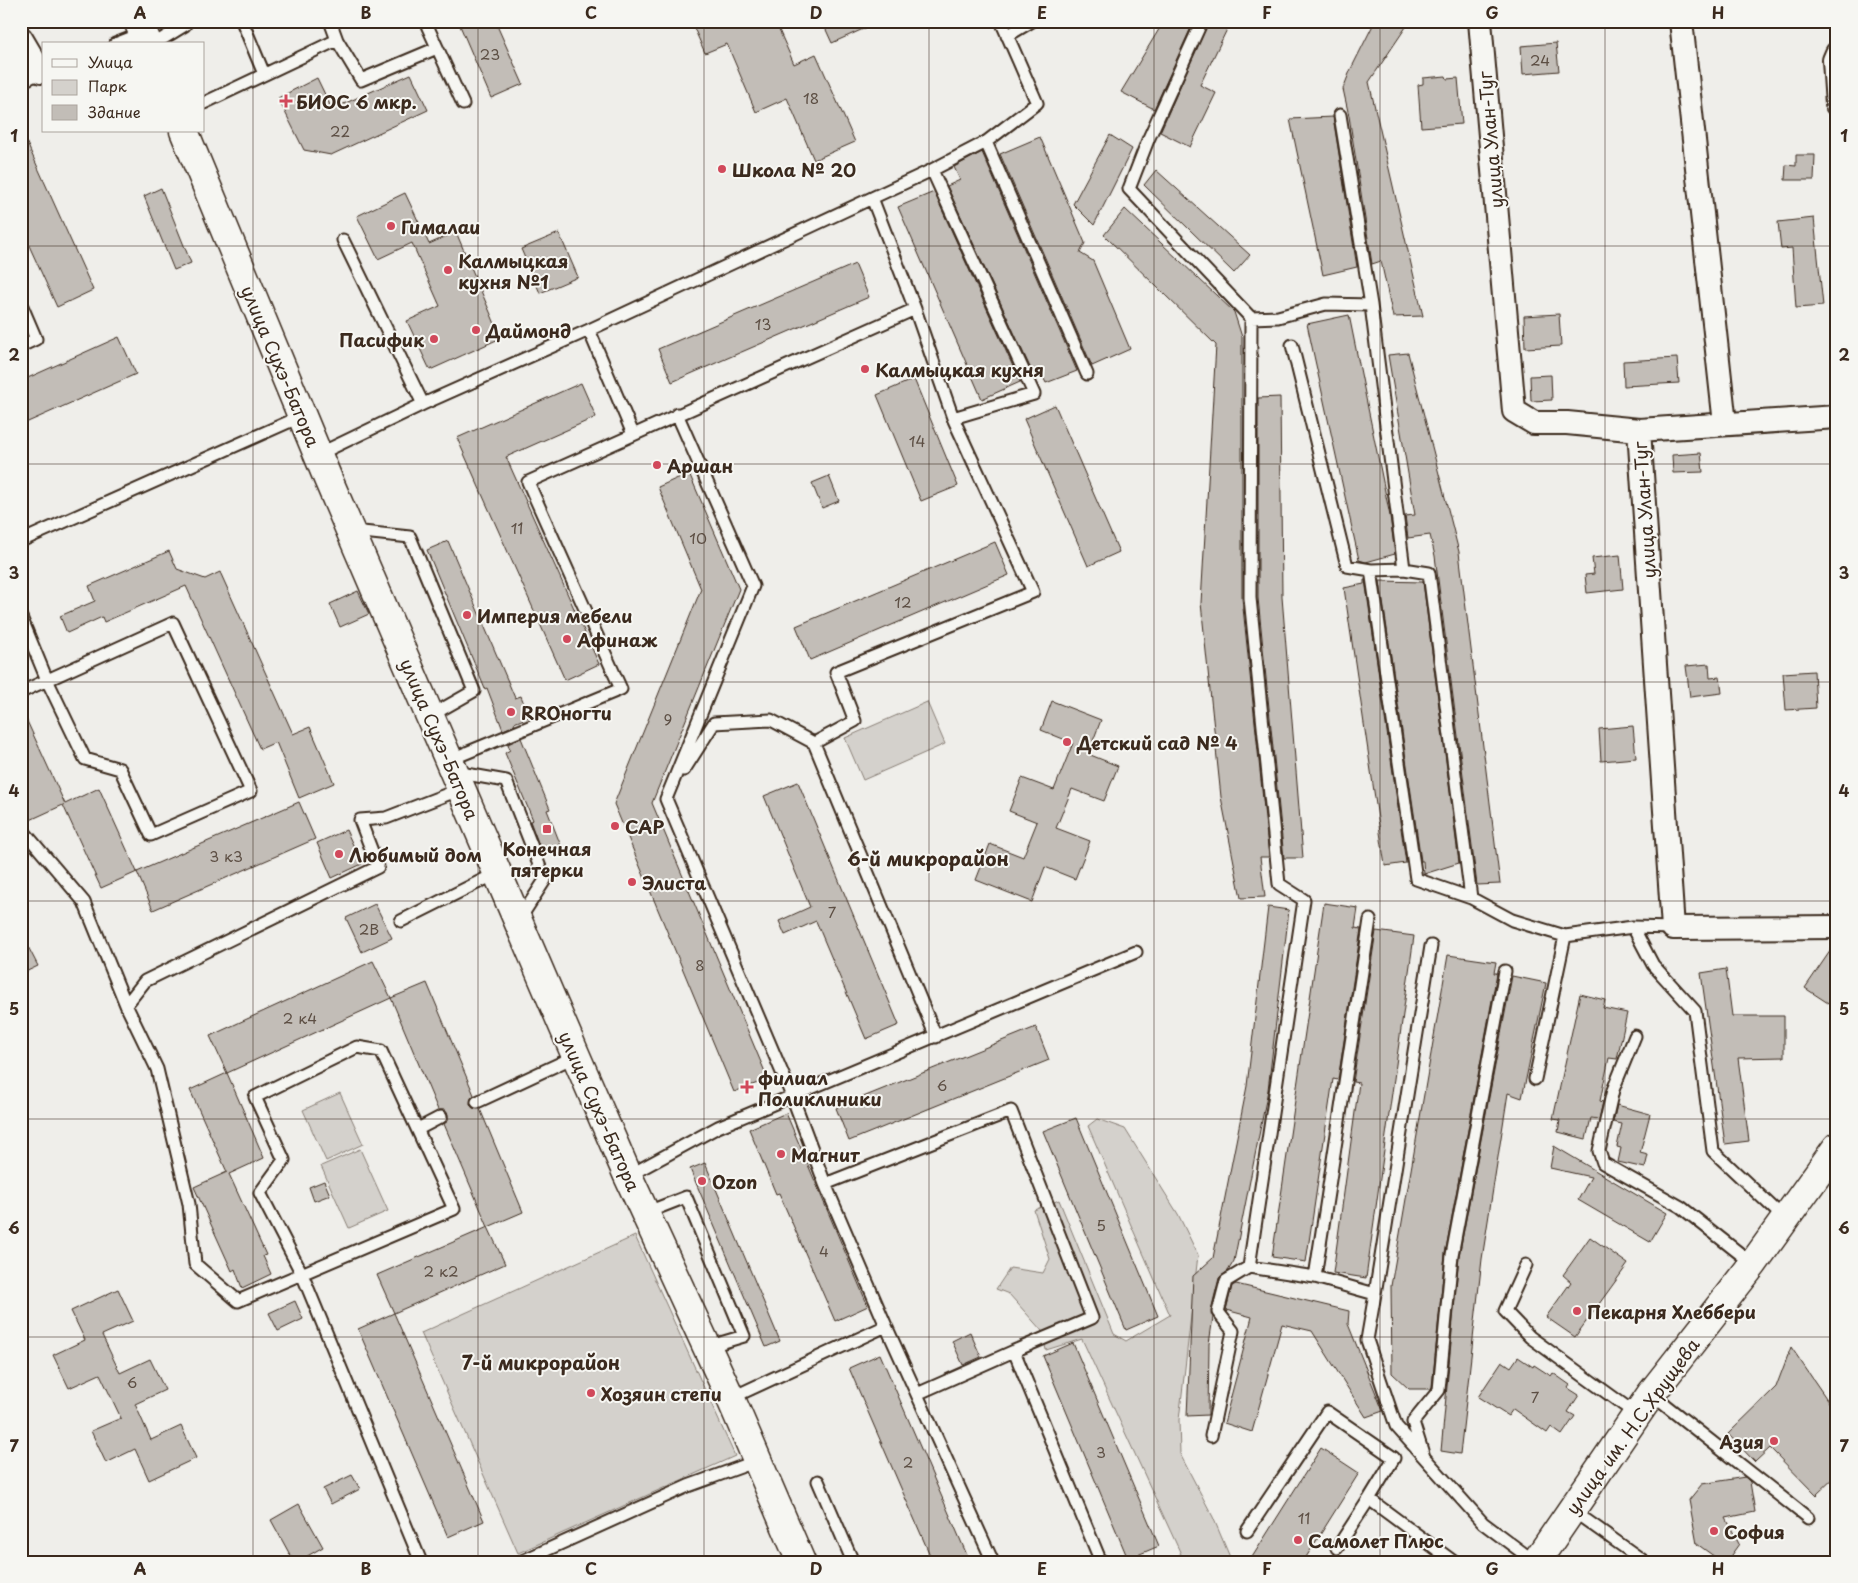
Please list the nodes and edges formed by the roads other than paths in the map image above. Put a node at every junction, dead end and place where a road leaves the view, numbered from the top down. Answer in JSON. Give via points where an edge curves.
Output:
{"nodes":[{"id":1,"x":183,"y":21,"type":"edge"},
{"id":2,"x":242,"y":21,"type":"edge"},
{"id":3,"x":330,"y":21,"type":"edge"},
{"id":4,"x":425,"y":21,"type":"edge"},
{"id":5,"x":1001,"y":21,"type":"edge"},
{"id":6,"x":1032,"y":21,"type":"edge"},
{"id":7,"x":1202,"y":21,"type":"edge"},
{"id":8,"x":1480,"y":21,"type":"edge"},
{"id":9,"x":1681,"y":21,"type":"edge"},
{"id":10,"x":146,"y":35,"type":"edge"},
{"id":11,"x":1007,"y":36,"type":"junction"},
{"id":12,"x":21,"y":38,"type":"edge"},
{"id":13,"x":337,"y":40,"type":"junction"},
{"id":14,"x":122,"y":42,"type":"edge"},
{"id":15,"x":437,"y":48,"type":"junction"},
{"id":16,"x":1837,"y":52,"type":"edge"},
{"id":17,"x":264,"y":74,"type":"junction"},
{"id":18,"x":35,"y":75,"type":"edge"},
{"id":19,"x":205,"y":103,"type":"edge"},
{"id":20,"x":463,"y":104,"type":"dead end"},
{"id":21,"x":1837,"y":105,"type":"edge"},
{"id":22,"x":1340,"y":115,"type":"dead end"},
{"id":23,"x":184,"y":132,"type":"edge"},
{"id":24,"x":986,"y":142,"type":"junction"},
{"id":25,"x":932,"y":170,"type":"junction"},
{"id":26,"x":872,"y":198,"type":"junction"},
{"id":27,"x":343,"y":240,"type":"dead end"},
{"id":28,"x":21,"y":304,"type":"edge"},
{"id":29,"x":1371,"y":305,"type":"junction"},
{"id":30,"x":915,"y":308,"type":"junction"},
{"id":31,"x":1251,"y":318,"type":"junction"},
{"id":32,"x":589,"y":330,"type":"junction"},
{"id":33,"x":1292,"y":345,"type":"dead end"},
{"id":34,"x":21,"y":346,"type":"edge"},
{"id":35,"x":1087,"y":374,"type":"dead end"},
{"id":36,"x":423,"y":404,"type":"junction"},
{"id":37,"x":678,"y":414,"type":"junction"},
{"id":38,"x":302,"y":416,"type":"junction"},
{"id":39,"x":1837,"y":417,"type":"edge"},
{"id":40,"x":954,"y":418,"type":"junction"},
{"id":41,"x":1725,"y":424,"type":"junction"},
{"id":42,"x":1639,"y":430,"type":"junction"},
{"id":43,"x":633,"y":434,"type":"junction"},
{"id":44,"x":319,"y":454,"type":"junction"},
{"id":45,"x":350,"y":530,"type":"junction"},
{"id":46,"x":21,"y":541,"type":"edge"},
{"id":47,"x":1404,"y":569,"type":"junction"},
{"id":48,"x":1371,"y":570,"type":"junction"},
{"id":49,"x":21,"y":617,"type":"edge"},
{"id":50,"x":47,"y":680,"type":"junction"},
{"id":51,"x":21,"y":692,"type":"edge"},
{"id":52,"x":430,"y":716,"type":"junction"},
{"id":53,"x":814,"y":744,"type":"junction"},
{"id":54,"x":455,"y":774,"type":"junction"},
{"id":55,"x":666,"y":799,"type":"junction"},
{"id":56,"x":21,"y":828,"type":"edge"},
{"id":57,"x":497,"y":873,"type":"junction"},
{"id":58,"x":1471,"y":898,"type":"junction"},
{"id":59,"x":1370,"y":920,"type":"dead end"},
{"id":60,"x":401,"y":921,"type":"dead end"},
{"id":61,"x":518,"y":922,"type":"junction"},
{"id":62,"x":1633,"y":927,"type":"junction"},
{"id":63,"x":1837,"y":927,"type":"edge"},
{"id":64,"x":1673,"y":928,"type":"junction"},
{"id":65,"x":1565,"y":936,"type":"junction"},
{"id":66,"x":1431,"y":946,"type":"dead end"},
{"id":67,"x":1136,"y":952,"type":"dead end"},
{"id":68,"x":1505,"y":971,"type":"dead end"},
{"id":69,"x":126,"y":1005,"type":"junction"},
{"id":70,"x":1635,"y":1036,"type":"dead end"},
{"id":71,"x":936,"y":1037,"type":"junction"},
{"id":72,"x":576,"y":1056,"type":"junction"},
{"id":73,"x":1534,"y":1080,"type":"dead end"},
{"id":74,"x":792,"y":1096,"type":"junction"},
{"id":75,"x":477,"y":1102,"type":"dead end"},
{"id":76,"x":442,"y":1118,"type":"dead end"},
{"id":77,"x":418,"y":1128,"type":"junction"},
{"id":78,"x":1837,"y":1147,"type":"edge"},
{"id":79,"x":628,"y":1176,"type":"junction"},
{"id":80,"x":825,"y":1184,"type":"junction"},
{"id":81,"x":645,"y":1213,"type":"junction"},
{"id":82,"x":1786,"y":1220,"type":"junction"},
{"id":83,"x":1752,"y":1264,"type":"junction"},
{"id":84,"x":1526,"y":1265,"type":"dead end"},
{"id":85,"x":1248,"y":1267,"type":"junction"},
{"id":86,"x":302,"y":1274,"type":"junction"},
{"id":87,"x":1315,"y":1277,"type":"junction"},
{"id":88,"x":1375,"y":1294,"type":"junction"},
{"id":89,"x":886,"y":1326,"type":"junction"},
{"id":90,"x":707,"y":1347,"type":"junction"},
{"id":91,"x":1014,"y":1351,"type":"junction"},
{"id":92,"x":917,"y":1394,"type":"junction"},
{"id":93,"x":731,"y":1399,"type":"junction"},
{"id":94,"x":1644,"y":1404,"type":"junction"},
{"id":95,"x":1211,"y":1436,"type":"dead end"},
{"id":96,"x":1424,"y":1456,"type":"junction"},
{"id":97,"x":757,"y":1461,"type":"junction"},
{"id":98,"x":818,"y":1481,"type":"dead end"},
{"id":99,"x":1369,"y":1499,"type":"junction"},
{"id":100,"x":1572,"y":1510,"type":"junction"},
{"id":101,"x":1808,"y":1518,"type":"dead end"},
{"id":102,"x":1247,"y":1531,"type":"dead end"},
{"id":103,"x":1337,"y":1548,"type":"dead end"},
{"id":104,"x":421,"y":1562,"type":"edge"},
{"id":105,"x":520,"y":1562,"type":"edge"},
{"id":106,"x":801,"y":1562,"type":"edge"},
{"id":107,"x":853,"y":1562,"type":"edge"},
{"id":108,"x":993,"y":1562,"type":"edge"},
{"id":109,"x":1101,"y":1562,"type":"edge"},
{"id":110,"x":1454,"y":1562,"type":"edge"},
{"id":111,"x":1535,"y":1562,"type":"edge"},
{"id":112,"x":1645,"y":1562,"type":"edge"}],
"edges":[{"from":1,"to":10,"type":"lane","via":[[185,25]]},
{"from":2,"to":17,"type":"lane"},
{"from":3,"to":13,"type":"lane"},
{"from":4,"to":15,"type":"lane"},
{"from":5,"to":11,"type":"lane"},
{"from":6,"to":11,"type":"lane"},
{"from":7,"to":31,"type":"lane","via":[[1129,188]]},
{"from":8,"to":42,"type":"street","name":"улица Улан-Туг","via":[[1514,411],[1534,423]]},
{"from":9,"to":41,"type":"street"},
{"from":10,"to":14,"type":"lane"},
{"from":11,"to":24,"type":"lane","via":[[1036,103]]},
{"from":12,"to":18,"type":"street"},
{"from":13,"to":15,"type":"lane","via":[[361,80]]},
{"from":13,"to":17,"type":"lane"},
{"from":15,"to":20,"type":"lane"},
{"from":16,"to":21,"type":"street","via":[[1834,60]]},
{"from":17,"to":19,"type":"lane"},
{"from":22,"to":29,"type":"lane"},
{"from":23,"to":38,"type":"main road","name":"улица Сухэ-Батора"},
{"from":24,"to":25,"type":"lane"},
{"from":24,"to":35,"type":"lane"},
{"from":25,"to":26,"type":"lane"},
{"from":25,"to":40,"type":"lane","via":[[1034,394]]},
{"from":26,"to":30,"type":"lane"},
{"from":26,"to":32,"type":"lane"},
{"from":27,"to":36,"type":"lane"},
{"from":28,"to":34,"type":"lane","via":[[36,339]]},
{"from":29,"to":31,"type":"lane","via":[[1326,304],[1278,317]]},
{"from":29,"to":47,"type":"lane"},
{"from":30,"to":37,"type":"lane"},
{"from":30,"to":40,"type":"lane"},
{"from":31,"to":85,"type":"lane","via":[[1250,598],[1279,884],[1304,900]]},
{"from":32,"to":36,"type":"lane"},
{"from":32,"to":43,"type":"lane"},
{"from":33,"to":48,"type":"lane","via":[[1347,566]]},
{"from":36,"to":44,"type":"lane"},
{"from":37,"to":43,"type":"lane"},
{"from":37,"to":55,"type":"lane","via":[[753,586]]},
{"from":38,"to":44,"type":"main road","name":"улица Сухэ-Батора"},
{"from":38,"to":46,"type":"lane"},
{"from":39,"to":41,"type":"street"},
{"from":40,"to":53,"type":"lane","via":[[1033,592],[836,672],[855,721]]},
{"from":41,"to":42,"type":"street"},
{"from":42,"to":64,"type":"street","name":"улица Улан-Туг"},
{"from":43,"to":54,"type":"lane","via":[[528,482],[621,689]]},
{"from":44,"to":45,"type":"main road","name":"улица Сухэ-Батора"},
{"from":45,"to":52,"type":"main road","name":"улица Сухэ-Батора"},
{"from":45,"to":52,"type":"lane","via":[[410,537],[474,691]]},
{"from":47,"to":48,"type":"lane"},
{"from":47,"to":58,"type":"lane","via":[[1429,573]]},
{"from":48,"to":58,"type":"lane","via":[[1416,879]]},
{"from":49,"to":50,"type":"lane"},
{"from":50,"to":50,"type":"lane","via":[[173,623],[251,791],[151,835],[120,769],[84,759]]},
{"from":50,"to":51,"type":"lane"},
{"from":52,"to":54,"type":"main road","name":"улица Сухэ-Батора"},
{"from":53,"to":55,"type":"lane","via":[[771,720],[714,723]]},
{"from":53,"to":71,"type":"lane"},
{"from":54,"to":57,"type":"main road","name":"улица Сухэ-Батора"},
{"from":54,"to":61,"type":"lane","via":[[506,781],[545,880]]},
{"from":54,"to":69,"type":"lane","via":[[386,818],[360,820],[378,867],[145,981]]},
{"from":55,"to":74,"type":"lane"},
{"from":56,"to":69,"type":"lane","via":[[84,902]]},
{"from":57,"to":60,"type":"lane"},
{"from":57,"to":61,"type":"main road","name":"улица Сухэ-Батора"},
{"from":58,"to":65,"type":"lane","via":[[1512,920]]},
{"from":59,"to":87,"type":"lane"},
{"from":61,"to":72,"type":"main road","name":"улица Сухэ-Батора"},
{"from":62,"to":64,"type":"lane"},
{"from":62,"to":65,"type":"lane"},
{"from":62,"to":82,"type":"lane","via":[[1654,965],[1695,1011],[1714,1151]]},
{"from":63,"to":64,"type":"street"},
{"from":65,"to":73,"type":"lane"},
{"from":66,"to":88,"type":"lane"},
{"from":67,"to":71,"type":"lane"},
{"from":68,"to":96,"type":"lane","via":[[1452,1255],[1439,1390],[1413,1422]]},
{"from":69,"to":86,"type":"lane","via":[[156,1069],[189,1204],[195,1264],[238,1301]]},
{"from":70,"to":83,"type":"lane","via":[[1613,1090],[1599,1151],[1604,1163],[1680,1207]]},
{"from":71,"to":74,"type":"lane"},
{"from":72,"to":75,"type":"lane"},
{"from":72,"to":79,"type":"main road","name":"улица Сухэ-Батора"},
{"from":74,"to":79,"type":"lane","via":[[718,1127]]},
{"from":74,"to":80,"type":"lane"},
{"from":76,"to":77,"type":"lane"},
{"from":77,"to":86,"type":"lane","via":[[454,1209]]},
{"from":77,"to":86,"type":"lane","via":[[381,1051],[357,1047],[255,1097],[284,1160],[260,1192]]},
{"from":78,"to":82,"type":"main road","name":"улица им. Н.С.Хрущева"},
{"from":79,"to":81,"type":"main road","name":"улица Сухэ-Батора"},
{"from":80,"to":89,"type":"lane"},
{"from":80,"to":91,"type":"lane","via":[[1011,1111],[1092,1318]]},
{"from":81,"to":90,"type":"main road","name":"улица Сухэ-Батора"},
{"from":81,"to":90,"type":"lane","via":[[686,1197],[744,1336]]},
{"from":82,"to":83,"type":"main road","name":"улица им. Н.С.Хрущева"},
{"from":83,"to":94,"type":"main road","name":"улица им. Н.С.Хрущева"},
{"from":84,"to":94,"type":"lane","via":[[1505,1311],[1530,1337]]},
{"from":85,"to":87,"type":"lane"},
{"from":85,"to":95,"type":"lane","via":[[1226,1281],[1218,1312],[1233,1331]]},
{"from":86,"to":104,"type":"lane"},
{"from":87,"to":88,"type":"lane"},
{"from":88,"to":96,"type":"lane","via":[[1367,1340],[1396,1426]]},
{"from":89,"to":92,"type":"lane"},
{"from":89,"to":93,"type":"lane"},
{"from":90,"to":93,"type":"main road","name":"улица Сухэ-Батора"},
{"from":91,"to":92,"type":"lane"},
{"from":91,"to":109,"type":"lane"},
{"from":92,"to":108,"type":"lane"},
{"from":93,"to":97,"type":"main road","name":"улица Сухэ-Батора"},
{"from":94,"to":100,"type":"main road","name":"улица им. Н.С.Хрущева"},
{"from":94,"to":101,"type":"lane"},
{"from":96,"to":111,"type":"lane","via":[[1483,1523]]},
{"from":97,"to":105,"type":"lane","via":[[688,1486]]},
{"from":97,"to":106,"type":"main road","name":"улица Сухэ-Батора"},
{"from":98,"to":107,"type":"lane"},
{"from":99,"to":102,"type":"lane","via":[[1394,1458],[1327,1412]]},
{"from":99,"to":103,"type":"lane"},
{"from":99,"to":110,"type":"lane"},
{"from":100,"to":111,"type":"main road","name":"улица им. Н.С.Хрущева"},
{"from":100,"to":112,"type":"lane"}]}
